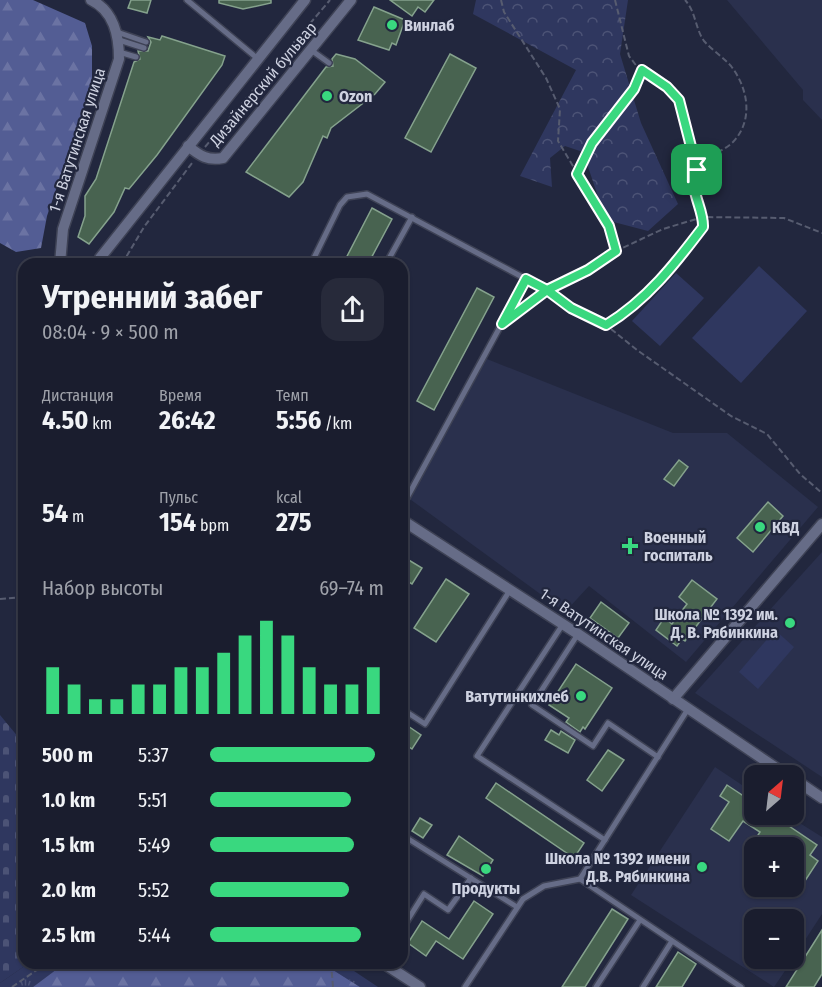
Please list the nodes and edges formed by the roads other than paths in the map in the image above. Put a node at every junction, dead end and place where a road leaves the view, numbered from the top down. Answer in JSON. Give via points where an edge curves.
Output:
{"nodes":[{"id":1,"x":91,"y":0,"type":"edge"},
{"id":2,"x":188,"y":0,"type":"edge"},
{"id":3,"x":305,"y":0,"type":"edge"},
{"id":4,"x":351,"y":0,"type":"edge"},
{"id":5,"x":118,"y":36,"type":"junction"},
{"id":6,"x":145,"y":45,"type":"dead end"},
{"id":7,"x":311,"y":49,"type":"junction"},
{"id":8,"x":119,"y":52,"type":"junction"},
{"id":9,"x":136,"y":57,"type":"dead end"},
{"id":10,"x":258,"y":59,"type":"junction"},
{"id":11,"x":329,"y":63,"type":"dead end"},
{"id":12,"x":188,"y":146,"type":"junction"},
{"id":13,"x":412,"y":217,"type":"junction"},
{"id":14,"x":61,"y":258,"type":"edge"},
{"id":15,"x":100,"y":258,"type":"edge"},
{"id":16,"x":314,"y":258,"type":"edge"},
{"id":17,"x":389,"y":258,"type":"edge"},
{"id":18,"x":408,"y":496,"type":"edge"},
{"id":19,"x":408,"y":524,"type":"edge"},
{"id":20,"x":822,"y":524,"type":"edge"},
{"id":21,"x":510,"y":590,"type":"junction"},
{"id":22,"x":563,"y":624,"type":"junction"},
{"id":23,"x":578,"y":634,"type":"junction"},
{"id":24,"x":673,"y":699,"type":"junction"},
{"id":25,"x":688,"y":709,"type":"junction"},
{"id":26,"x":408,"y":713,"type":"edge"},
{"id":27,"x":658,"y":756,"type":"junction"},
{"id":28,"x":772,"y":765,"type":"edge"},
{"id":29,"x":804,"y":786,"type":"edge"},
{"id":30,"x":822,"y":798,"type":"edge"},
{"id":31,"x":408,"y":839,"type":"edge"},
{"id":32,"x":604,"y":840,"type":"junction"},
{"id":33,"x":471,"y":878,"type":"junction"},
{"id":34,"x":580,"y":879,"type":"junction"},
{"id":35,"x":517,"y":907,"type":"junction"},
{"id":36,"x":408,"y":919,"type":"edge"},
{"id":37,"x":640,"y":920,"type":"junction"},
{"id":38,"x":672,"y":941,"type":"junction"},
{"id":39,"x":392,"y":969,"type":"edge"},
{"id":40,"x":420,"y":987,"type":"edge"},
{"id":41,"x":465,"y":987,"type":"edge"},
{"id":42,"x":596,"y":987,"type":"edge"},
{"id":43,"x":643,"y":987,"type":"edge"},
{"id":44,"x":741,"y":987,"type":"edge"}],
"edges":[{"from":1,"to":5,"type":"street","via":[[113,20]]},
{"from":2,"to":10,"type":"lane"},
{"from":3,"to":10,"type":"street","name":"Дизайнерский бульвар"},
{"from":4,"to":7,"type":"street","name":"Дизайнерский бульвар"},
{"from":5,"to":6,"type":"lane"},
{"from":5,"to":8,"type":"street","name":"1-я Ватутинская улица"},
{"from":7,"to":11,"type":"lane"},
{"from":7,"to":12,"type":"street","name":"Дизайнерский бульвар","via":[[223,158],[213,160]]},
{"from":8,"to":9,"type":"lane"},
{"from":8,"to":14,"type":"street","name":"1-я Ватутинская улица","via":[[115,76],[63,229]]},
{"from":10,"to":12,"type":"street","name":"Дизайнерский бульвар"},
{"from":12,"to":15,"type":"street","name":"Дизайнерский бульвар"},
{"from":13,"to":16,"type":"lane","via":[[367,194],[347,197]]},
{"from":13,"to":17,"type":"lane"},
{"from":13,"to":18,"type":"lane","via":[[526,279]]},
{"from":19,"to":21,"type":"street","name":"1-я Ватутинская улица"},
{"from":20,"to":24,"type":"street"},
{"from":21,"to":22,"type":"street","name":"1-я Ватутинская улица"},
{"from":21,"to":26,"type":"lane","via":[[425,724]]},
{"from":22,"to":23,"type":"street","name":"1-я Ватутинская улица"},
{"from":22,"to":32,"type":"lane","via":[[477,756]]},
{"from":23,"to":24,"type":"street","name":"1-я Ватутинская улица"},
{"from":23,"to":27,"type":"lane","via":[[532,705],[593,746],[608,723]]},
{"from":24,"to":25,"type":"street","name":"1-я Ватутинская улица"},
{"from":25,"to":27,"type":"lane"},
{"from":25,"to":28,"type":"street","name":"1-я Ватутинская улица"},
{"from":27,"to":32,"type":"lane"},
{"from":29,"to":30,"type":"street"},
{"from":31,"to":33,"type":"lane"},
{"from":32,"to":34,"type":"lane"},
{"from":33,"to":35,"type":"lane"},
{"from":33,"to":36,"type":"lane","via":[[448,910],[424,894]]},
{"from":34,"to":35,"type":"lane","via":[[544,886]]},
{"from":34,"to":37,"type":"lane"},
{"from":35,"to":41,"type":"lane"},
{"from":37,"to":38,"type":"lane"},
{"from":37,"to":42,"type":"lane"},
{"from":38,"to":43,"type":"lane"},
{"from":38,"to":44,"type":"lane"},
{"from":39,"to":40,"type":"street"}]}
